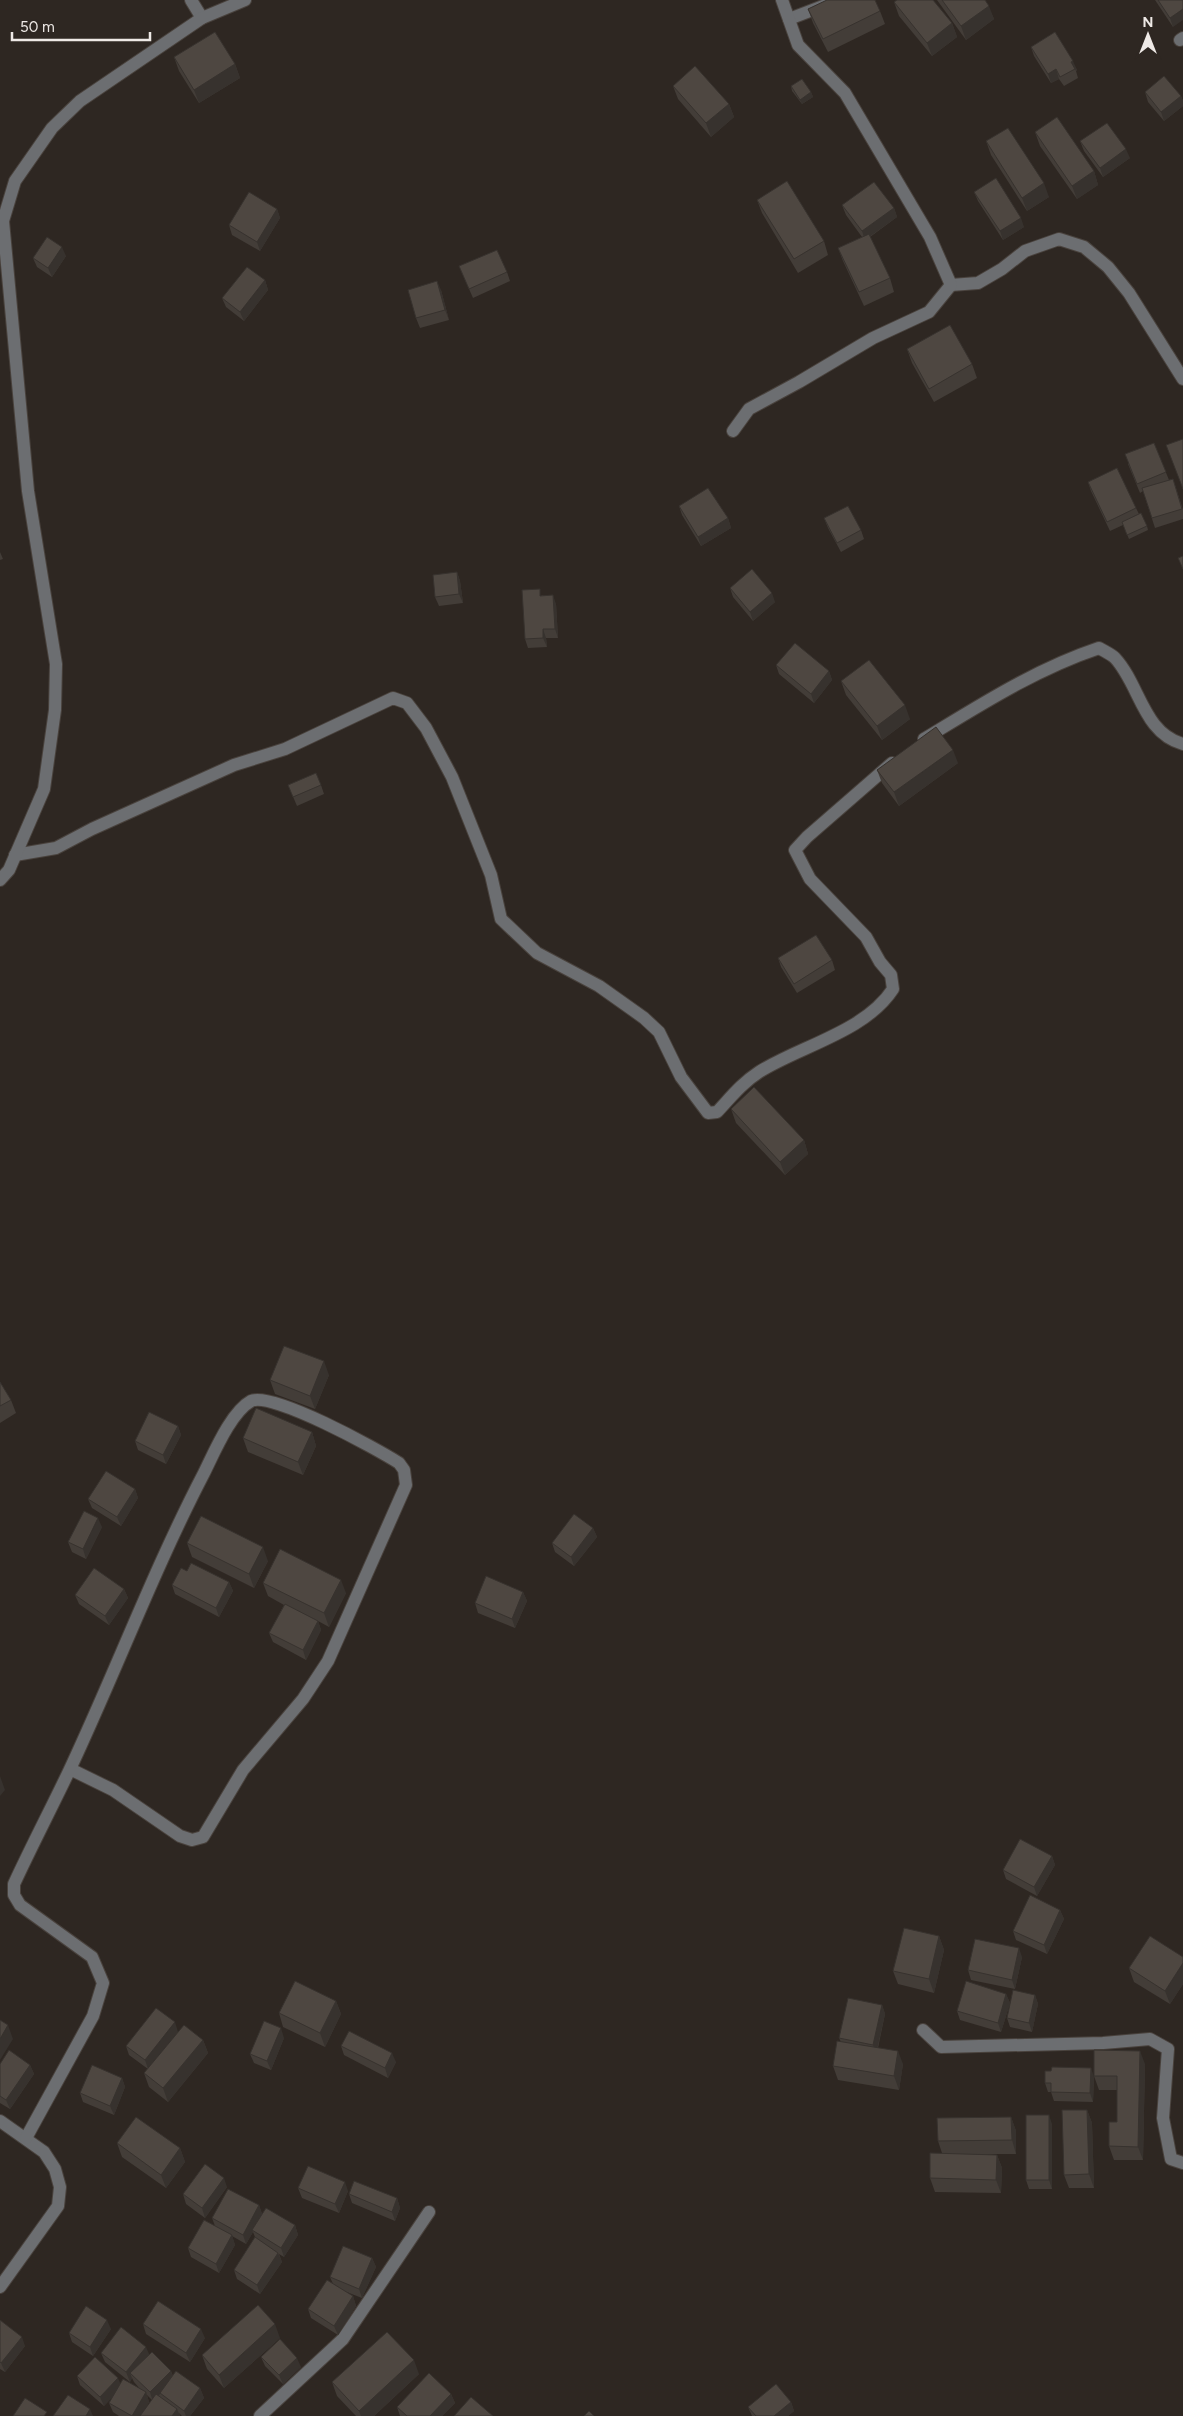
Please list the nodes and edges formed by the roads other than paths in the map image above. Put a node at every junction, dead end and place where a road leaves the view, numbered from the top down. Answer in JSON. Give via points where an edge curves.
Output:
{"nodes":[{"id":1,"x":191,"y":0,"type":"edge"},
{"id":2,"x":245,"y":0,"type":"edge"},
{"id":3,"x":782,"y":0,"type":"edge"},
{"id":4,"x":839,"y":0,"type":"edge"},
{"id":5,"x":202,"y":18,"type":"junction"},
{"id":6,"x":789,"y":19,"type":"junction"},
{"id":7,"x":951,"y":285,"type":"junction"},
{"id":8,"x":1183,"y":379,"type":"edge"},
{"id":9,"x":733,"y":431,"type":"dead end"},
{"id":10,"x":1183,"y":744,"type":"edge"},
{"id":11,"x":916,"y":745,"type":"edge"},
{"id":12,"x":902,"y":755,"type":"edge"},
{"id":13,"x":15,"y":855,"type":"junction"},
{"id":14,"x":0,"y":880,"type":"edge"},
{"id":15,"x":70,"y":1769,"type":"junction"},
{"id":16,"x":923,"y":2030,"type":"dead end"},
{"id":17,"x":0,"y":2121,"type":"edge"},
{"id":18,"x":26,"y":2138,"type":"junction"},
{"id":19,"x":1183,"y":2162,"type":"edge"},
{"id":20,"x":429,"y":2212,"type":"dead end"},
{"id":21,"x":0,"y":2287,"type":"edge"},
{"id":22,"x":260,"y":2416,"type":"edge"}],
"edges":[{"from":1,"to":5,"type":"street"},
{"from":2,"to":5,"type":"street"},
{"from":3,"to":6,"type":"street"},
{"from":4,"to":6,"type":"street"},
{"from":5,"to":13,"type":"street","via":[[80,101],[52,128],[15,181],[4,221],[28,491],[56,664],[55,710],[44,789]]},
{"from":6,"to":7,"type":"street","via":[[798,45],[845,93],[930,237]]},
{"from":7,"to":8,"type":"street","via":[[978,283],[1025,251],[1059,239],[1084,247],[1108,267],[1129,293]]},
{"from":7,"to":9,"type":"street","via":[[929,312],[873,338],[748,409]]},
{"from":10,"to":11,"type":"street","via":[[1152,725],[1133,684],[1114,657],[1098,648],[1066,659],[999,693]]},
{"from":12,"to":13,"type":"street","via":[[796,850],[810,879],[866,937],[891,975],[893,989],[860,1021],[761,1071],[740,1085],[717,1112],[708,1114],[681,1077],[659,1032],[599,986],[537,954],[501,919],[491,875],[452,776],[426,728],[407,703],[393,698],[285,749],[234,765],[56,848]]},
{"from":13,"to":14,"type":"street","via":[[9,870]]},
{"from":15,"to":15,"type":"street","via":[[177,1524],[237,1414],[251,1401],[264,1399],[331,1426],[399,1463],[407,1478],[406,1485],[328,1661],[303,1699],[243,1770],[203,1837],[192,1840],[180,1836],[113,1790]]},
{"from":15,"to":18,"type":"street","via":[[14,1884],[14,1895],[20,1905],[92,1956],[103,1983],[93,2016]]},
{"from":16,"to":19,"type":"street","via":[[941,2047],[1150,2039],[1168,2049],[1163,2118],[1172,2159]]},
{"from":17,"to":18,"type":"street"},
{"from":18,"to":21,"type":"street","via":[[44,2152],[55,2169],[60,2187],[58,2206]]},
{"from":20,"to":22,"type":"street","via":[[342,2339]]}]}
